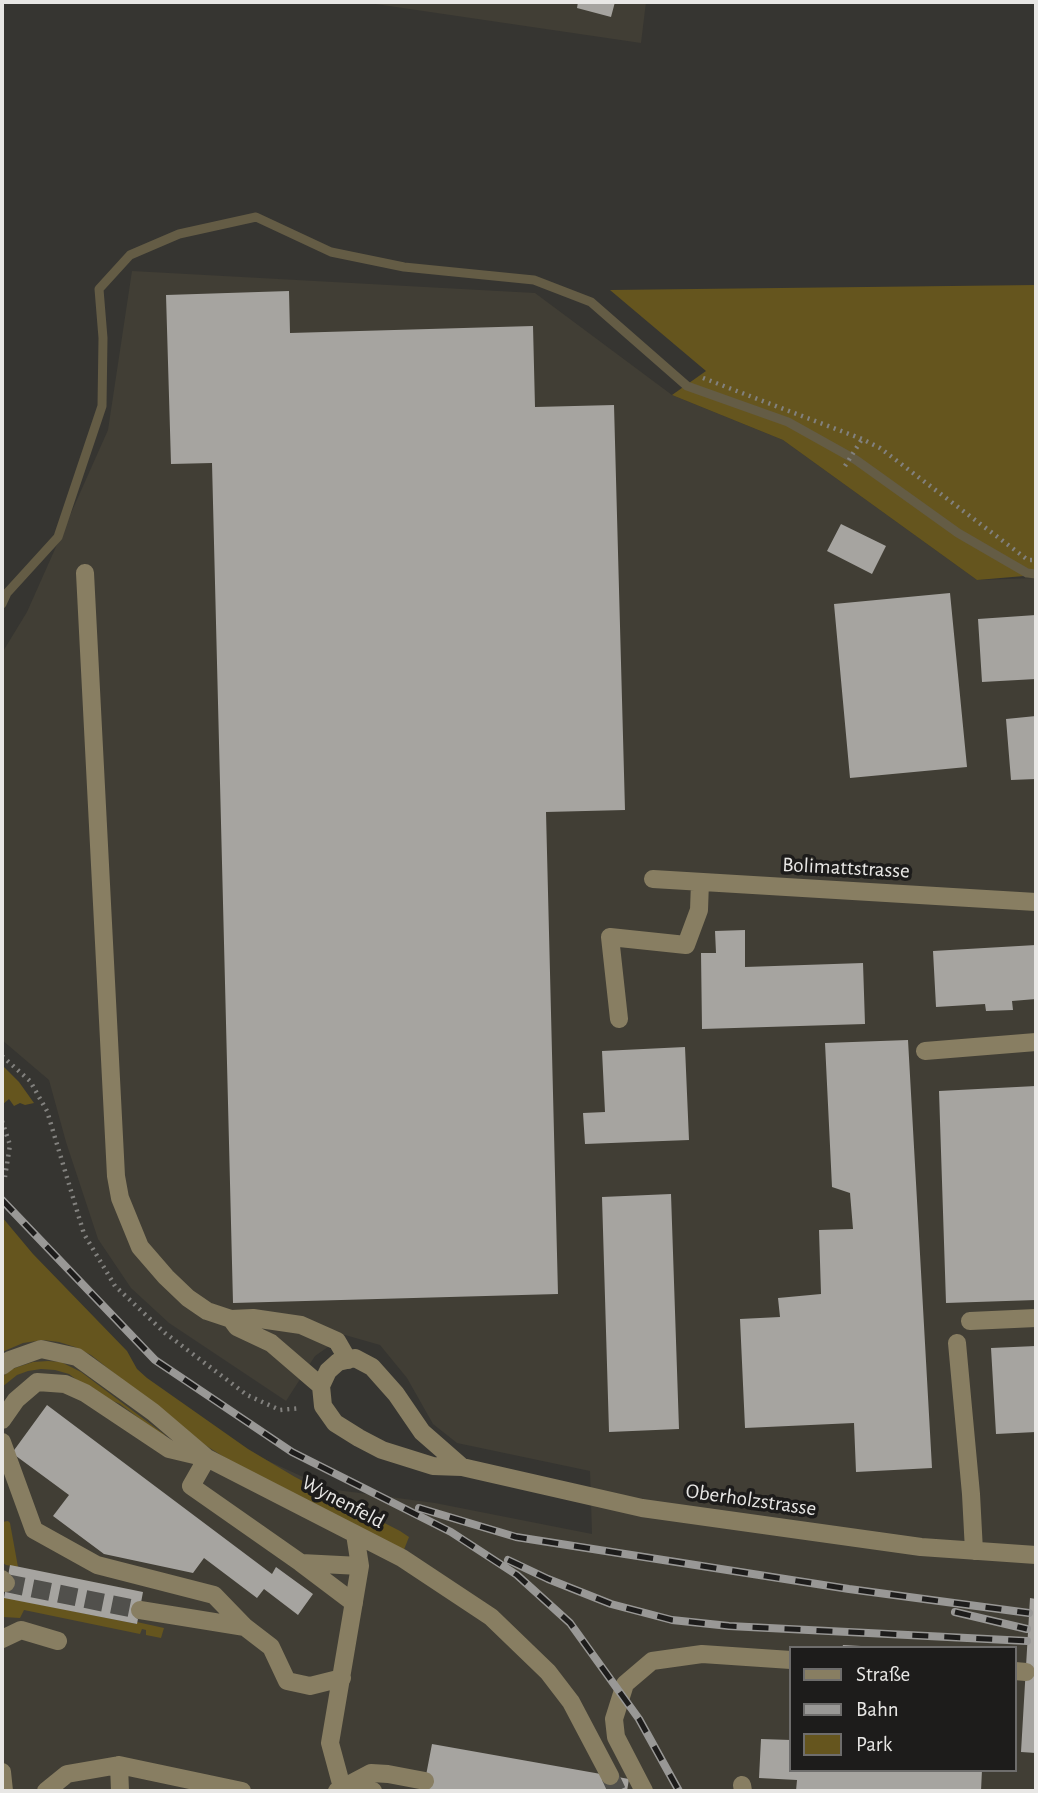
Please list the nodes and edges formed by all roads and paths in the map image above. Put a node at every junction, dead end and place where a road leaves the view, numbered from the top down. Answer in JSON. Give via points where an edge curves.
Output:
{"nodes":[{"id":1,"x":703,"y":378,"type":"dead end"},
{"id":2,"x":862,"y":439,"type":"junction"},
{"id":3,"x":845,"y":466,"type":"dead end"},
{"id":4,"x":1036,"y":560,"type":"edge"},
{"id":5,"x":85,"y":573,"type":"dead end"},
{"id":6,"x":653,"y":879,"type":"dead end"},
{"id":7,"x":700,"y":882,"type":"junction"},
{"id":8,"x":1036,"y":902,"type":"edge"},
{"id":9,"x":619,"y":1019,"type":"dead end"},
{"id":10,"x":1036,"y":1042,"type":"edge"},
{"id":11,"x":925,"y":1051,"type":"dead end"},
{"id":12,"x":2,"y":1121,"type":"edge"},
{"id":13,"x":5,"y":1177,"type":"dead end"},
{"id":14,"x":1036,"y":1318,"type":"edge"},
{"id":15,"x":231,"y":1319,"type":"junction"},
{"id":16,"x":970,"y":1321,"type":"dead end"},
{"id":17,"x":957,"y":1343,"type":"dead end"},
{"id":18,"x":348,"y":1360,"type":"junction"},
{"id":19,"x":2,"y":1366,"type":"edge"},
{"id":20,"x":321,"y":1387,"type":"junction"},
{"id":21,"x":2,"y":1420,"type":"edge"},
{"id":22,"x":2,"y":1443,"type":"edge"},
{"id":23,"x":207,"y":1458,"type":"junction"},
{"id":24,"x":462,"y":1467,"type":"junction"},
{"id":25,"x":355,"y":1534,"type":"junction"},
{"id":26,"x":974,"y":1551,"type":"junction"},
{"id":27,"x":1036,"y":1555,"type":"edge"},
{"id":28,"x":301,"y":1563,"type":"junction"},
{"id":29,"x":360,"y":1566,"type":"junction"},
{"id":30,"x":354,"y":1603,"type":"junction"},
{"id":31,"x":140,"y":1610,"type":"tunnel mouth"},
{"id":32,"x":245,"y":1627,"type":"junction"},
{"id":33,"x":2,"y":1639,"type":"edge"},
{"id":34,"x":58,"y":1641,"type":"dead end"},
{"id":35,"x":790,"y":1660,"type":"edge"},
{"id":36,"x":341,"y":1678,"type":"junction"},
{"id":37,"x":119,"y":1766,"type":"junction"},
{"id":38,"x":2,"y":1772,"type":"edge"},
{"id":39,"x":610,"y":1776,"type":"tunnel mouth"},
{"id":40,"x":425,"y":1781,"type":"dead end"},
{"id":41,"x":341,"y":1790,"type":"edge"},
{"id":42,"x":4,"y":1791,"type":"edge"},
{"id":43,"x":46,"y":1791,"type":"edge"},
{"id":44,"x":120,"y":1791,"type":"edge"},
{"id":45,"x":242,"y":1791,"type":"edge"},
{"id":46,"x":373,"y":1791,"type":"edge"},
{"id":47,"x":644,"y":1791,"type":"edge"}],
"edges":[{"from":1,"to":2,"type":"path"},
{"from":2,"to":3,"type":"path"},
{"from":2,"to":4,"type":"path","via":[[1028,560]]},
{"from":5,"to":15,"type":"street","via":[[120,1198],[140,1247],[166,1277],[207,1311]]},
{"from":6,"to":7,"type":"street","name":"Bolimattstrasse"},
{"from":7,"to":8,"type":"street","name":"Bolimattstrasse"},
{"from":7,"to":9,"type":"street","via":[[699,910],[686,945],[610,937]]},
{"from":10,"to":11,"type":"street"},
{"from":12,"to":13,"type":"path","via":[[9,1145]]},
{"from":14,"to":16,"type":"street"},
{"from":15,"to":18,"type":"street","via":[[301,1325],[337,1341]]},
{"from":15,"to":20,"type":"street","via":[[237,1327],[271,1343]]},
{"from":17,"to":26,"type":"street"},
{"from":18,"to":20,"type":"street","via":[[328,1371]]},
{"from":18,"to":24,"type":"street","name":"Oberholzstrasse","via":[[355,1358],[372,1367],[422,1432]]},
{"from":19,"to":23,"type":"street","name":"Wynenfeld","via":[[41,1349],[78,1357]]},
{"from":20,"to":24,"type":"street","name":"Oberholzstrasse","via":[[323,1406],[335,1423],[359,1438],[433,1466]]},
{"from":21,"to":23,"type":"street","via":[[37,1382],[65,1384],[169,1449]]},
{"from":22,"to":32,"type":"street","via":[[34,1530],[97,1565],[214,1594]]},
{"from":23,"to":25,"type":"street","name":"Wynenfeld"},
{"from":23,"to":28,"type":"street","via":[[191,1486]]},
{"from":24,"to":26,"type":"street","name":"Oberholzstrasse","via":[[642,1508]]},
{"from":25,"to":29,"type":"street"},
{"from":25,"to":39,"type":"street","name":"Wynenfeld","via":[[422,1571],[501,1626],[571,1702]]},
{"from":26,"to":27,"type":"street","name":"Oberholzstrasse"},
{"from":28,"to":29,"type":"street"},
{"from":28,"to":30,"type":"street"},
{"from":29,"to":30,"type":"street"},
{"from":30,"to":36,"type":"street"},
{"from":31,"to":32,"type":"street"},
{"from":32,"to":36,"type":"street","via":[[271,1647],[287,1681],[310,1686]]},
{"from":33,"to":34,"type":"street","via":[[21,1630]]},
{"from":35,"to":47,"type":"street","via":[[690,1655],[652,1661],[625,1684],[614,1719],[616,1737]]},
{"from":36,"to":41,"type":"street","via":[[330,1743]]},
{"from":37,"to":43,"type":"street","via":[[67,1774]]},
{"from":37,"to":44,"type":"street"},
{"from":37,"to":45,"type":"street"},
{"from":38,"to":42,"type":"street"},
{"from":40,"to":41,"type":"street","via":[[370,1773]]},
{"from":41,"to":46,"type":"street"}]}
